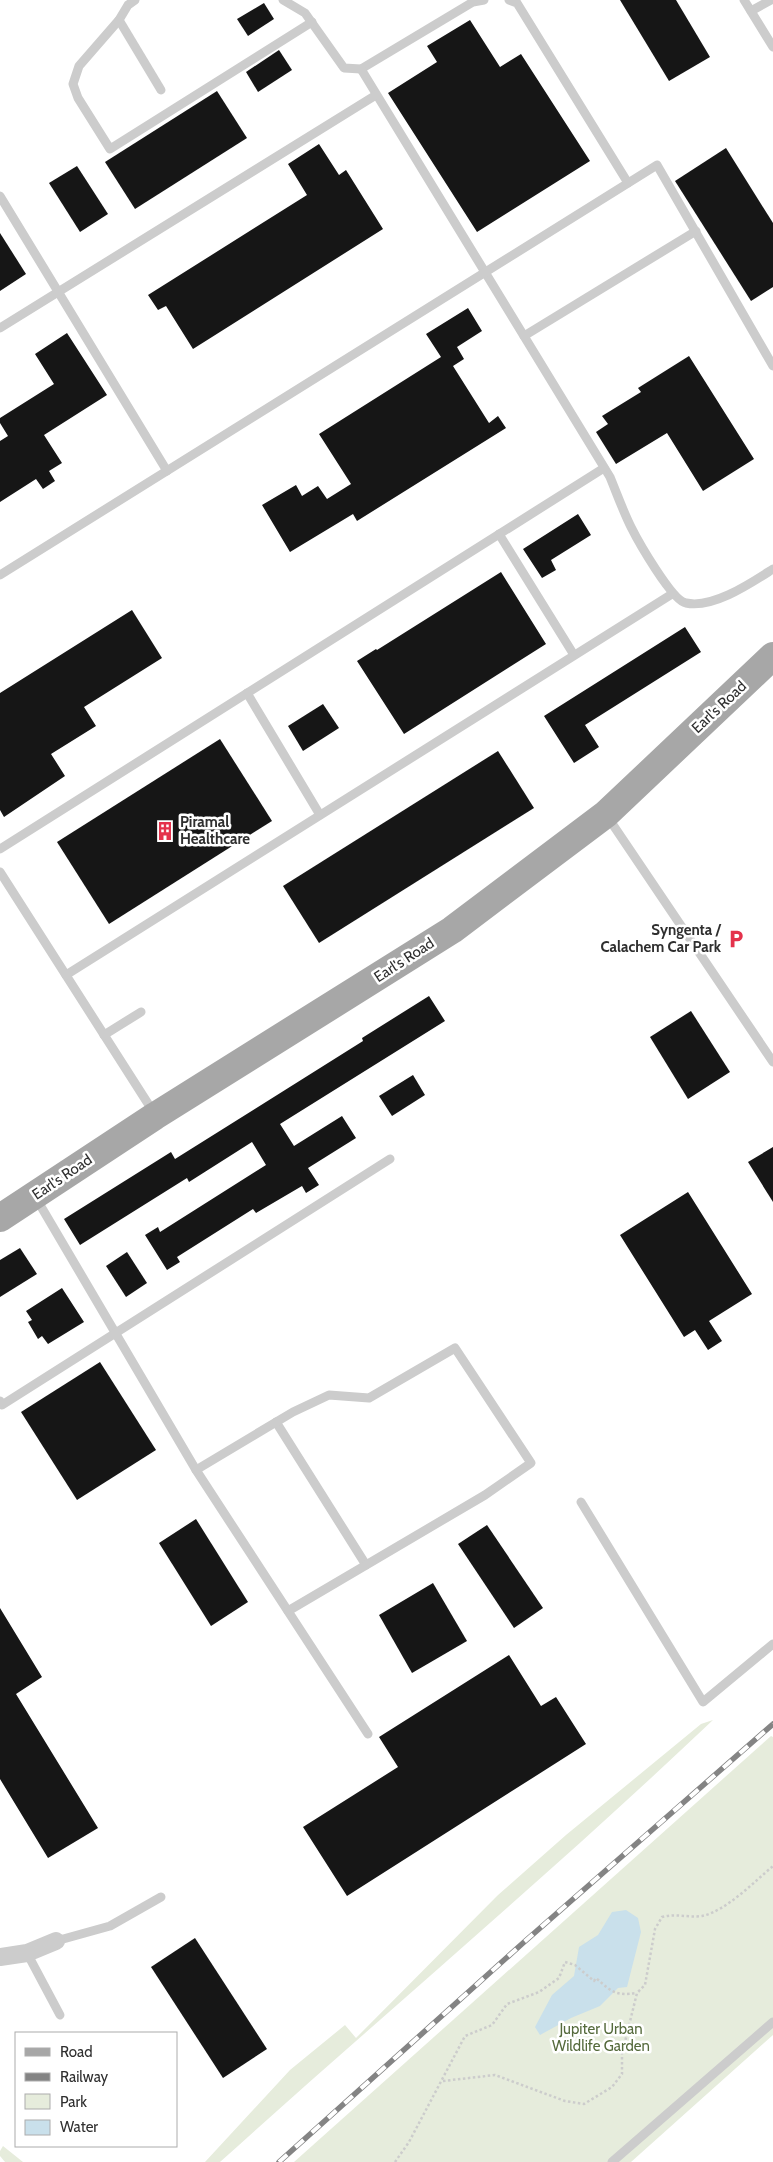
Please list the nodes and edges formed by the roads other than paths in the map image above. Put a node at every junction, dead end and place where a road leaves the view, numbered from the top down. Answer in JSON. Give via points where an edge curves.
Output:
{"nodes":[{"id":1,"x":135,"y":0,"type":"edge"},
{"id":2,"x":282,"y":0,"type":"edge"},
{"id":3,"x":484,"y":0,"type":"edge"},
{"id":4,"x":509,"y":0,"type":"edge"},
{"id":5,"x":744,"y":0,"type":"edge"},
{"id":6,"x":771,"y":0,"type":"edge"},
{"id":7,"x":751,"y":11,"type":"junction"},
{"id":8,"x":120,"y":20,"type":"junction"},
{"id":9,"x":312,"y":22,"type":"junction"},
{"id":10,"x":773,"y":47,"type":"edge"},
{"id":11,"x":361,"y":70,"type":"junction"},
{"id":12,"x":161,"y":90,"type":"dead end"},
{"id":13,"x":376,"y":95,"type":"junction"},
{"id":14,"x":628,"y":183,"type":"junction"},
{"id":15,"x":0,"y":196,"type":"edge"},
{"id":16,"x":696,"y":231,"type":"junction"},
{"id":17,"x":485,"y":272,"type":"junction"},
{"id":18,"x":58,"y":292,"type":"junction"},
{"id":19,"x":0,"y":328,"type":"edge"},
{"id":20,"x":524,"y":336,"type":"junction"},
{"id":21,"x":773,"y":366,"type":"edge"},
{"id":22,"x":604,"y":468,"type":"junction"},
{"id":23,"x":167,"y":471,"type":"junction"},
{"id":24,"x":499,"y":534,"type":"junction"},
{"id":25,"x":773,"y":569,"type":"edge"},
{"id":26,"x":0,"y":575,"type":"edge"},
{"id":27,"x":672,"y":594,"type":"junction"},
{"id":28,"x":574,"y":655,"type":"junction"},
{"id":29,"x":773,"y":656,"type":"edge"},
{"id":30,"x":248,"y":693,"type":"junction"},
{"id":31,"x":606,"y":814,"type":"junction"},
{"id":32,"x":320,"y":815,"type":"junction"},
{"id":33,"x":0,"y":849,"type":"edge"},
{"id":34,"x":0,"y":872,"type":"edge"},
{"id":35,"x":66,"y":975,"type":"junction"},
{"id":36,"x":141,"y":1012,"type":"dead end"},
{"id":37,"x":104,"y":1035,"type":"junction"},
{"id":38,"x":773,"y":1062,"type":"edge"},
{"id":39,"x":155,"y":1116,"type":"junction"},
{"id":40,"x":390,"y":1159,"type":"dead end"},
{"id":41,"x":35,"y":1196,"type":"junction"},
{"id":42,"x":0,"y":1218,"type":"edge"},
{"id":43,"x":115,"y":1333,"type":"junction"},
{"id":44,"x":0,"y":1401,"type":"edge"},
{"id":45,"x":276,"y":1422,"type":"junction"},
{"id":46,"x":196,"y":1470,"type":"junction"},
{"id":47,"x":581,"y":1502,"type":"dead end"},
{"id":48,"x":366,"y":1565,"type":"junction"},
{"id":49,"x":288,"y":1611,"type":"junction"},
{"id":50,"x":773,"y":1644,"type":"edge"},
{"id":51,"x":368,"y":1734,"type":"dead end"},
{"id":52,"x":161,"y":1897,"type":"dead end"},
{"id":53,"x":56,"y":1941,"type":"joint"},
{"id":54,"x":27,"y":1953,"type":"junction"},
{"id":55,"x":0,"y":1957,"type":"edge"},
{"id":56,"x":60,"y":2015,"type":"dead end"},
{"id":57,"x":773,"y":2022,"type":"edge"},
{"id":58,"x":612,"y":2162,"type":"edge"}],
"edges":[{"from":1,"to":8,"type":"lane","via":[[128,5]]},
{"from":2,"to":9,"type":"lane","via":[[305,13]]},
{"from":3,"to":11,"type":"lane","via":[[473,2]]},
{"from":4,"to":14,"type":"lane","via":[[517,3]]},
{"from":5,"to":7,"type":"lane"},
{"from":6,"to":7,"type":"lane"},
{"from":7,"to":10,"type":"lane"},
{"from":8,"to":9,"type":"lane","via":[[79,66],[73,84],[78,98],[110,149]]},
{"from":8,"to":12,"type":"lane"},
{"from":9,"to":11,"type":"lane","via":[[344,68]]},
{"from":11,"to":13,"type":"lane"},
{"from":13,"to":17,"type":"lane"},
{"from":13,"to":18,"type":"lane"},
{"from":14,"to":16,"type":"lane","via":[[657,165]]},
{"from":14,"to":17,"type":"lane"},
{"from":15,"to":18,"type":"lane"},
{"from":16,"to":20,"type":"lane"},
{"from":16,"to":21,"type":"lane"},
{"from":17,"to":20,"type":"lane"},
{"from":17,"to":23,"type":"lane"},
{"from":18,"to":19,"type":"lane"},
{"from":18,"to":23,"type":"lane"},
{"from":20,"to":22,"type":"lane"},
{"from":22,"to":24,"type":"lane"},
{"from":22,"to":27,"type":"lane","via":[[630,526]]},
{"from":23,"to":26,"type":"lane"},
{"from":24,"to":28,"type":"lane"},
{"from":24,"to":30,"type":"lane"},
{"from":25,"to":27,"type":"lane","via":[[742,588],[705,604],[684,604]]},
{"from":27,"to":28,"type":"lane"},
{"from":28,"to":32,"type":"lane"},
{"from":29,"to":31,"type":"main road","name":"Earl's Road"},
{"from":30,"to":32,"type":"lane"},
{"from":30,"to":33,"type":"lane"},
{"from":31,"to":38,"type":"lane"},
{"from":31,"to":39,"type":"main road","name":"Earl's Road","via":[[452,930]]},
{"from":32,"to":35,"type":"lane"},
{"from":34,"to":35,"type":"lane"},
{"from":35,"to":37,"type":"lane"},
{"from":36,"to":37,"type":"lane"},
{"from":37,"to":39,"type":"lane"},
{"from":39,"to":41,"type":"main road","name":"Earl's Road"},
{"from":40,"to":43,"type":"lane"},
{"from":41,"to":42,"type":"main road","name":"Earl's Road"},
{"from":41,"to":43,"type":"lane"},
{"from":43,"to":44,"type":"lane","via":[[2,1404]]},
{"from":43,"to":46,"type":"lane"},
{"from":45,"to":46,"type":"lane"},
{"from":45,"to":48,"type":"lane"},
{"from":45,"to":48,"type":"lane","via":[[328,1395],[369,1398],[455,1348],[531,1463],[485,1495]]},
{"from":46,"to":49,"type":"lane"},
{"from":47,"to":50,"type":"lane","via":[[703,1702]]},
{"from":48,"to":49,"type":"lane"},
{"from":49,"to":51,"type":"lane"},
{"from":52,"to":53,"type":"lane","via":[[110,1926]]},
{"from":53,"to":54,"type":"street"},
{"from":54,"to":55,"type":"street"},
{"from":54,"to":56,"type":"lane"},
{"from":57,"to":58,"type":"lane"}]}
